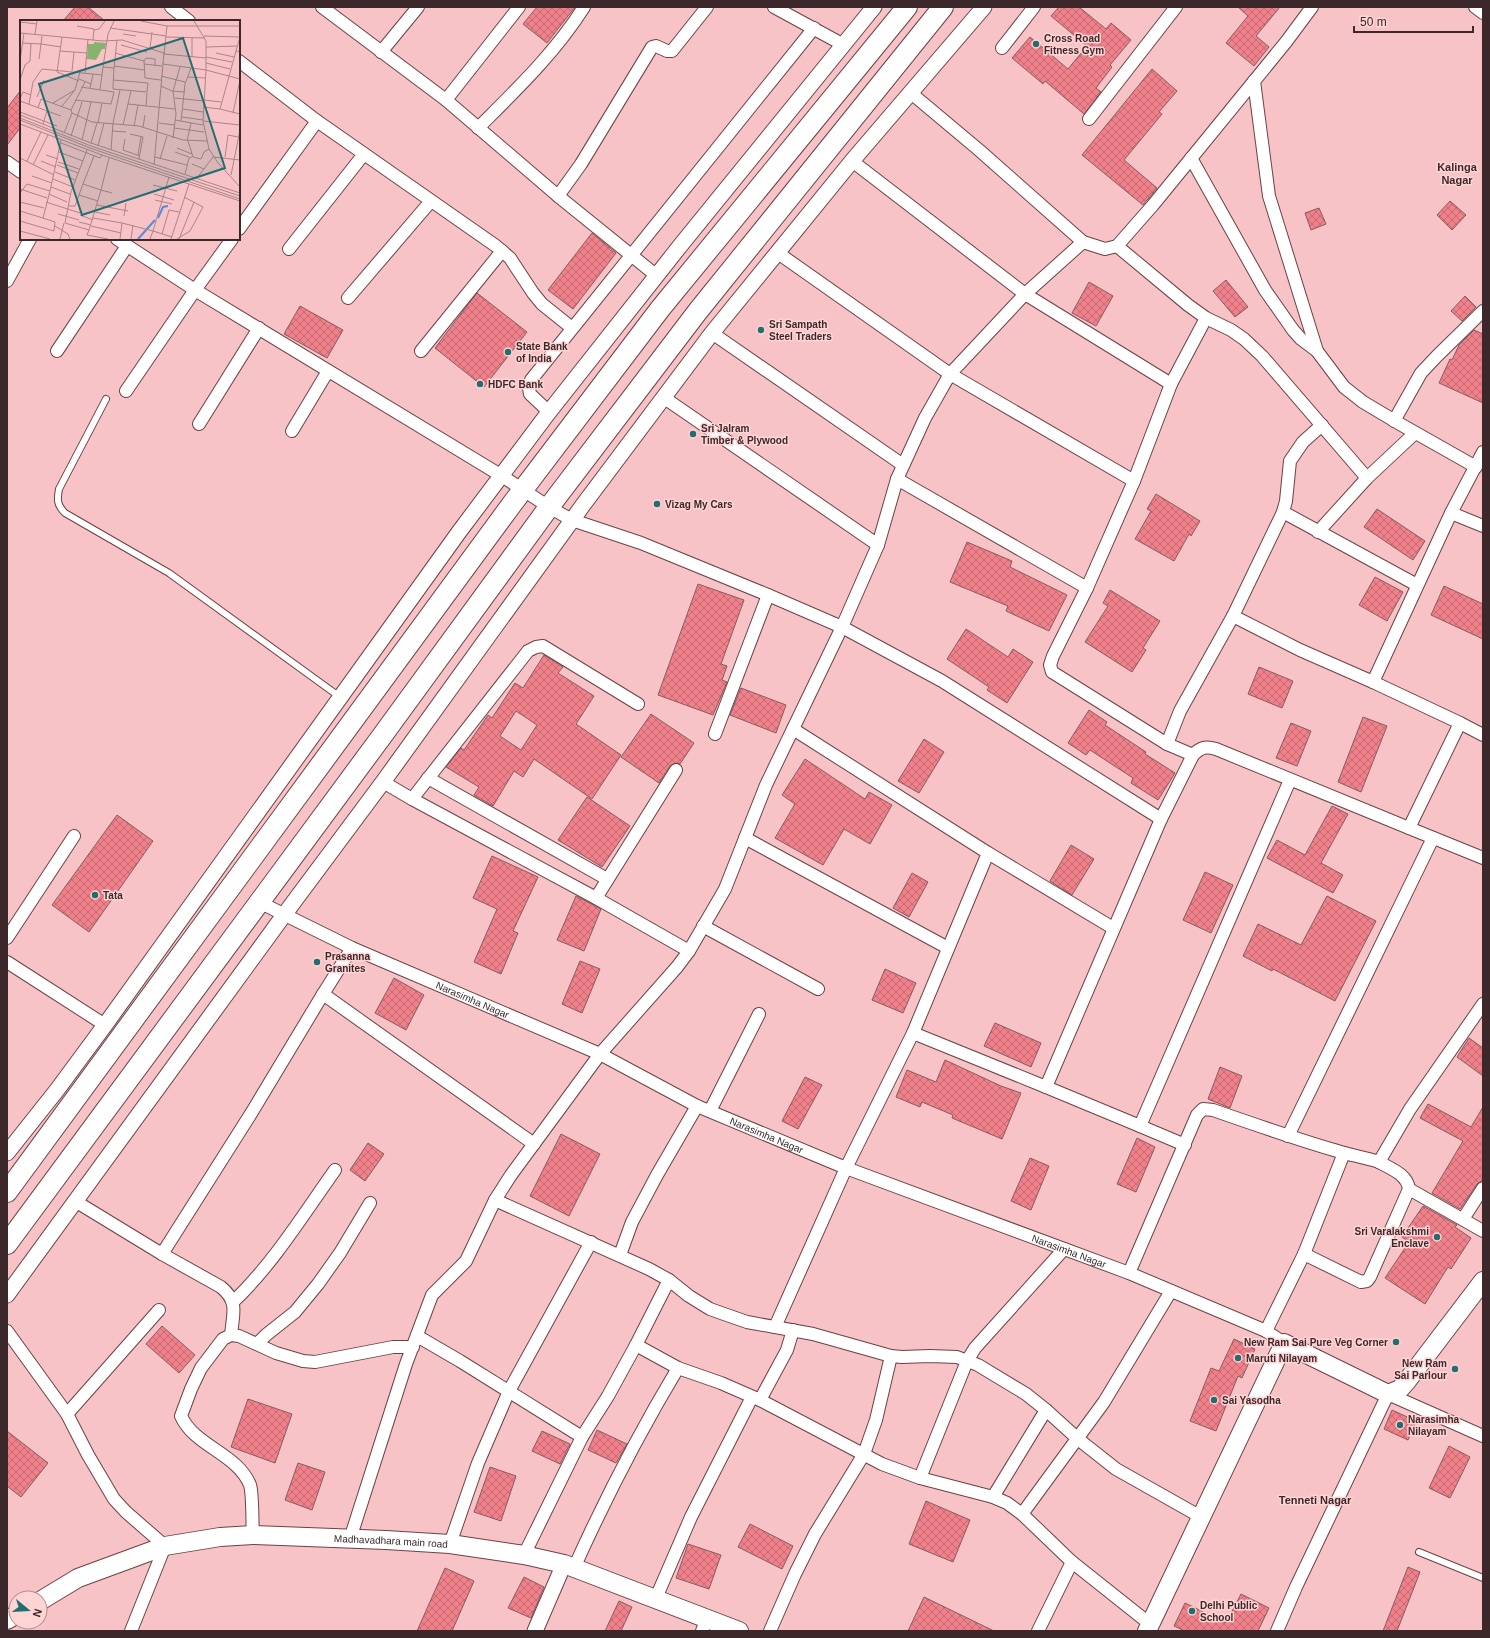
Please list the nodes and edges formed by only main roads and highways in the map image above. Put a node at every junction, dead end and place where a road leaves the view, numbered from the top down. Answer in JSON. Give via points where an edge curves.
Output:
{"nodes":[{"id":1,"x":907,"y":7,"type":"edge"},
{"id":2,"x":943,"y":7,"type":"edge"},
{"id":3,"x":7,"y":1192,"type":"edge"},
{"id":4,"x":7,"y":1244,"type":"edge"},
{"id":5,"x":1483,"y":1281,"type":"edge"},
{"id":6,"x":48,"y":1595,"type":"edge"},
{"id":7,"x":704,"y":1625,"type":"edge"},
{"id":8,"x":1148,"y":1628,"type":"edge"},
{"id":9,"x":740,"y":1631,"type":"edge"}],
"edges":[{"from":1,"to":3,"type":"main road","via":[[660,309],[523,489]]},
{"from":2,"to":4,"type":"main road","via":[[698,311],[549,507]]},
{"from":5,"to":8,"type":"main road","via":[[1407,1381],[1400,1389],[1388,1394],[1284,1343]]},
{"from":6,"to":7,"type":"main road","name":"Madhavadhara main road","via":[[78,1578],[166,1546],[220,1537],[253,1535],[350,1539],[450,1544],[524,1555],[569,1566],[656,1598]]},
{"from":7,"to":9,"type":"main road","name":"Madhavadhara main road"}]}
